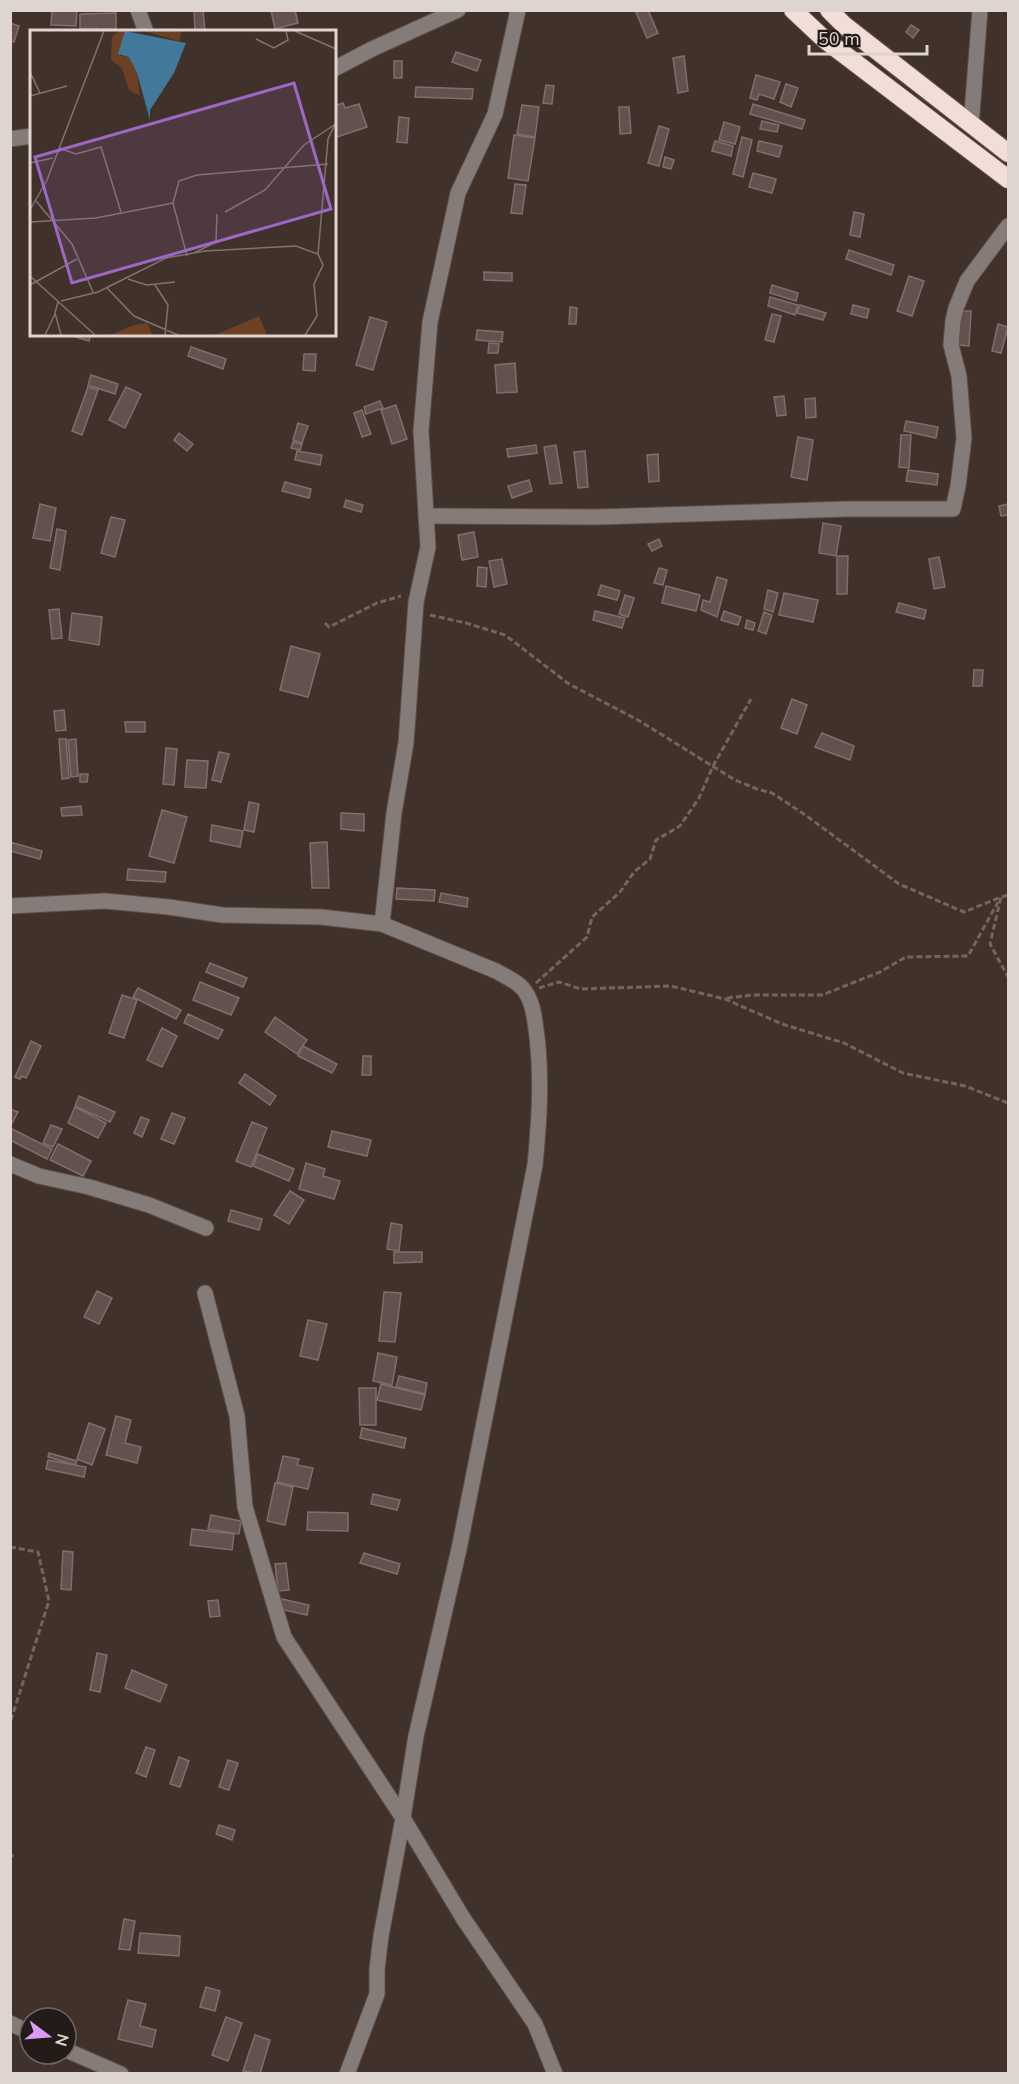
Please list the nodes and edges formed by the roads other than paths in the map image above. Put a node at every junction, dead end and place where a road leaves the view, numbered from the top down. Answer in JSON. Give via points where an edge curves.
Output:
{"nodes":[{"id":1,"x":138,"y":10,"type":"edge"},
{"id":2,"x":458,"y":10,"type":"edge"},
{"id":3,"x":518,"y":10,"type":"edge"},
{"id":4,"x":793,"y":10,"type":"edge"},
{"id":5,"x":829,"y":10,"type":"edge"},
{"id":6,"x":980,"y":10,"type":"edge"},
{"id":7,"x":145,"y":30,"type":"edge"},
{"id":8,"x":336,"y":68,"type":"edge"},
{"id":9,"x":971,"y":126,"type":"junction"},
{"id":10,"x":30,"y":136,"type":"edge"},
{"id":11,"x":10,"y":139,"type":"edge"},
{"id":12,"x":960,"y":143,"type":"junction"},
{"id":13,"x":1008,"y":153,"type":"edge"},
{"id":14,"x":1008,"y":178,"type":"edge"},
{"id":15,"x":1008,"y":226,"type":"edge"},
{"id":16,"x":426,"y":516,"type":"junction"},
{"id":17,"x":10,"y":906,"type":"edge"},
{"id":18,"x":382,"y":924,"type":"junction"},
{"id":19,"x":10,"y":1164,"type":"edge"},
{"id":20,"x":206,"y":1228,"type":"dead end"},
{"id":21,"x":205,"y":1293,"type":"dead end"},
{"id":22,"x":403,"y":1818,"type":"junction"},
{"id":23,"x":78,"y":2055,"type":"edge"},
{"id":24,"x":121,"y":2073,"type":"edge"},
{"id":25,"x":347,"y":2073,"type":"edge"},
{"id":26,"x":555,"y":2073,"type":"edge"}],
"edges":[{"from":1,"to":7,"type":"street"},
{"from":2,"to":8,"type":"street"},
{"from":3,"to":16,"type":"street","via":[[495,114],[458,193],[430,322],[421,431]]},
{"from":4,"to":12,"type":"highway","via":[[824,39]]},
{"from":5,"to":9,"type":"highway"},
{"from":6,"to":9,"type":"street"},
{"from":9,"to":12,"type":"highway"},
{"from":9,"to":13,"type":"highway"},
{"from":10,"to":11,"type":"street"},
{"from":12,"to":14,"type":"highway"},
{"from":15,"to":16,"type":"street","via":[[967,281],[953,321],[951,345],[959,376],[964,438],[953,509],[597,517]]},
{"from":16,"to":18,"type":"street","via":[[428,547],[416,602],[406,743]]},
{"from":17,"to":18,"type":"street","via":[[105,901],[222,915],[321,917]]},
{"from":18,"to":22,"type":"street","via":[[496,971],[526,992],[535,1019],[541,1102],[535,1166],[459,1549],[416,1737]]},
{"from":19,"to":20,"type":"street","via":[[39,1176],[149,1205]]},
{"from":21,"to":22,"type":"street","via":[[237,1416],[245,1507],[284,1637]]},
{"from":22,"to":25,"type":"street","via":[[381,1936],[377,1994]]},
{"from":22,"to":26,"type":"street","via":[[463,1918],[535,2024]]},
{"from":23,"to":24,"type":"street"}]}
